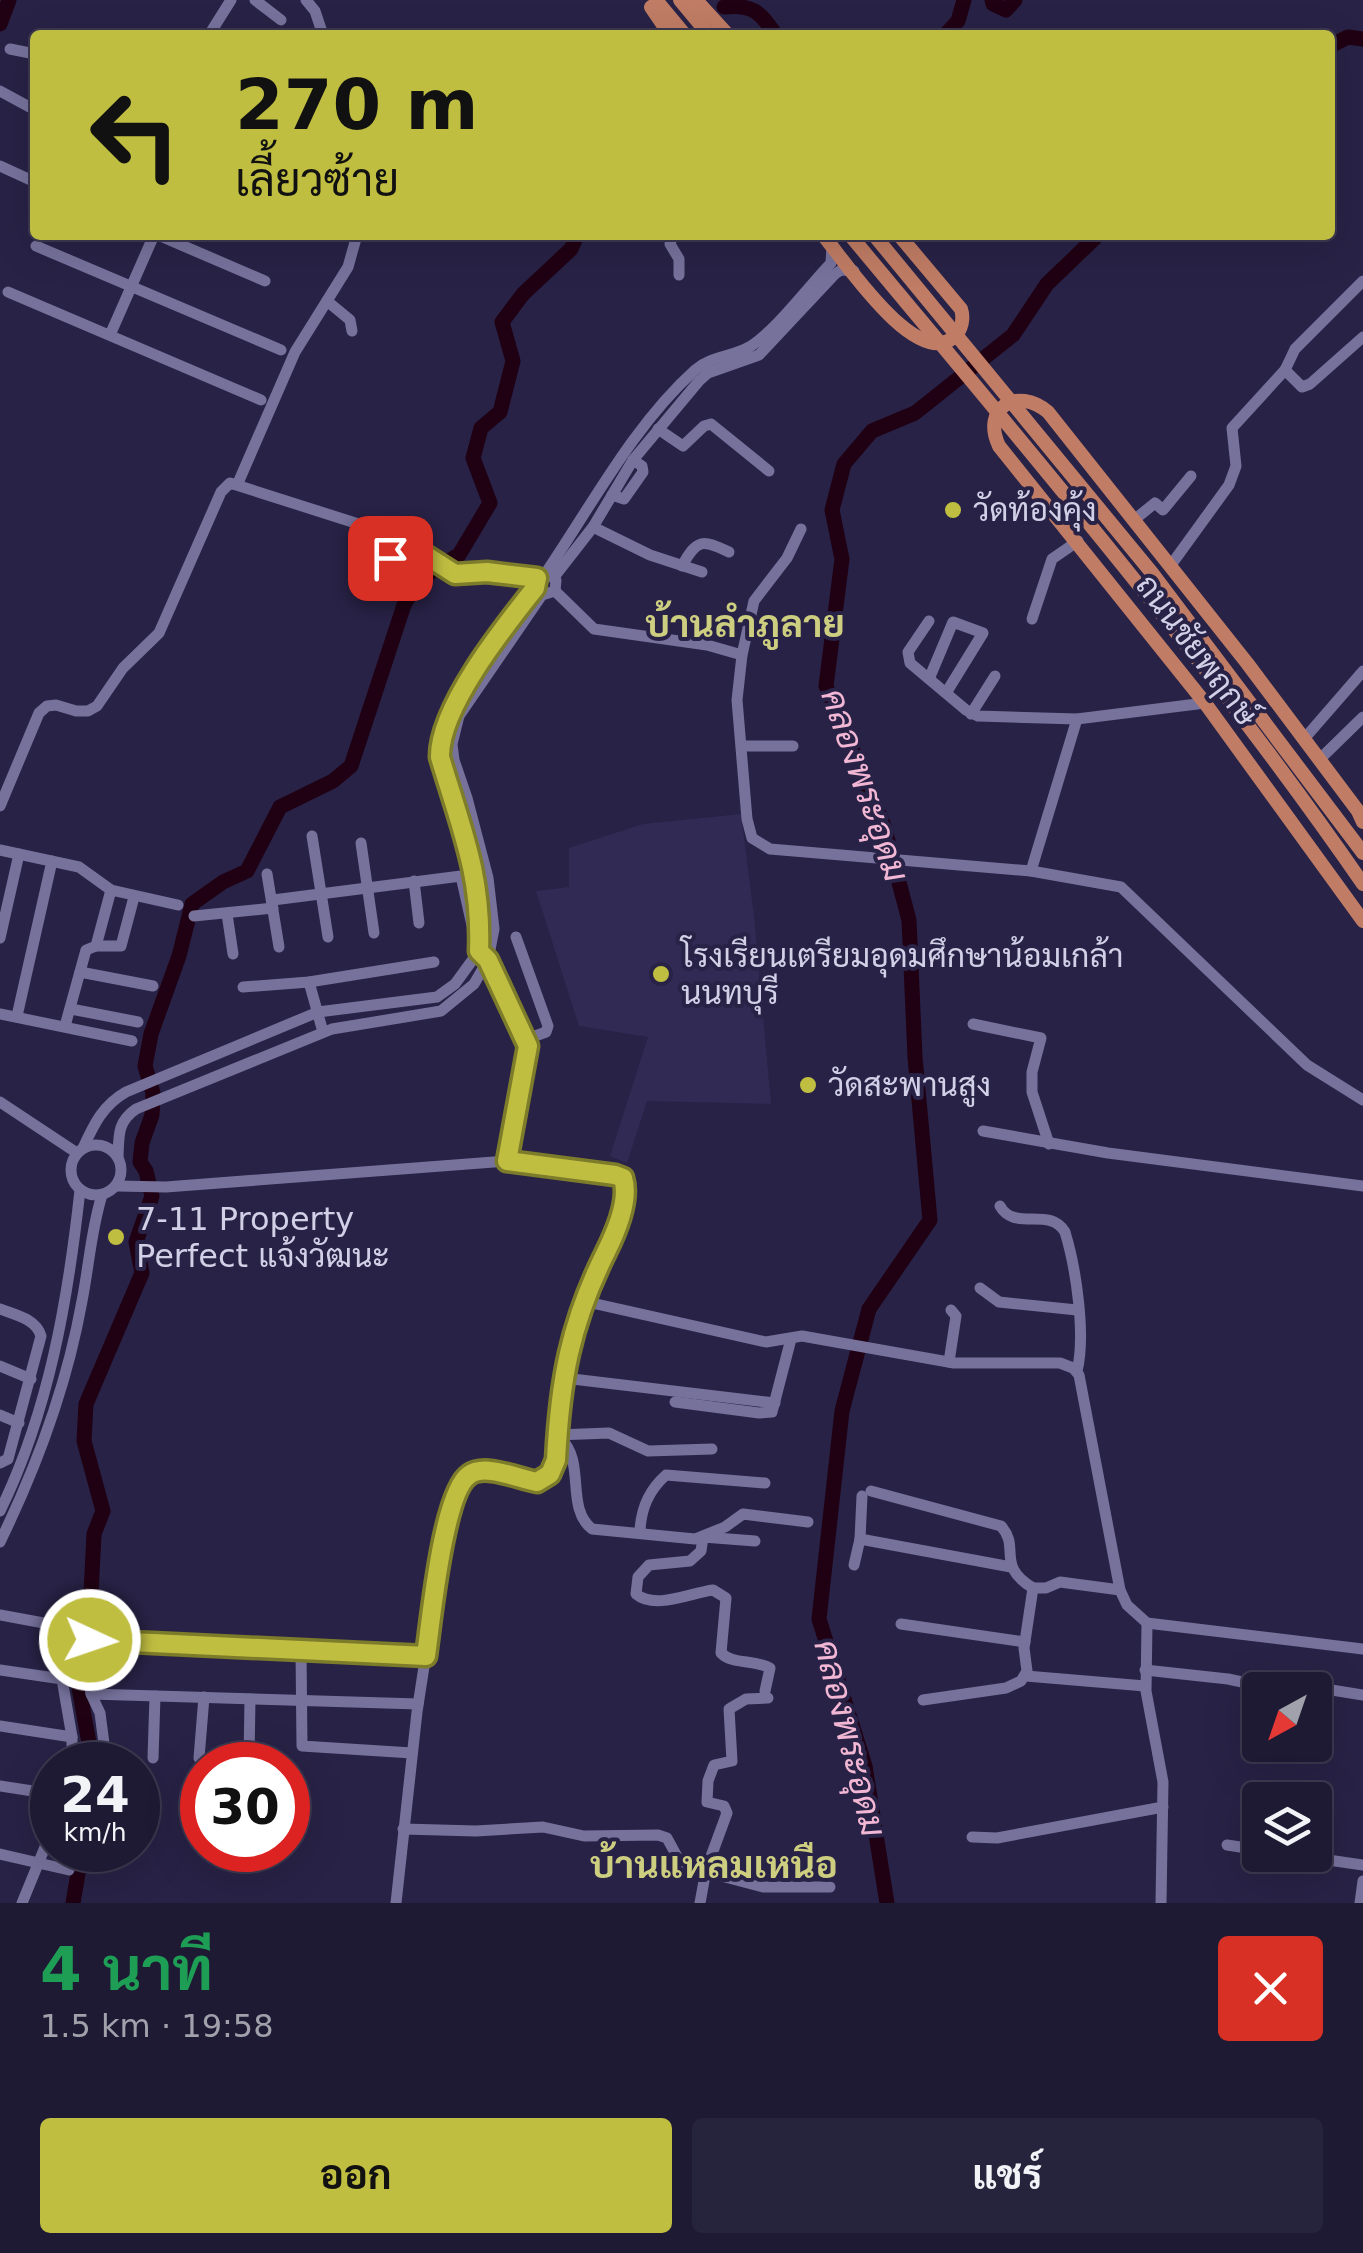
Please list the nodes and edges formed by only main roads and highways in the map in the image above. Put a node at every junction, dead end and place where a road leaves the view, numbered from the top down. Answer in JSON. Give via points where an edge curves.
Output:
{"nodes":[{"id":1,"x":646,"y":0,"type":"edge"},
{"id":2,"x":656,"y":0,"type":"edge"},
{"id":3,"x":680,"y":0,"type":"edge"},
{"id":4,"x":696,"y":0,"type":"edge"},
{"id":5,"x":667,"y":30,"type":"edge"},
{"id":6,"x":680,"y":30,"type":"edge"},
{"id":7,"x":705,"y":30,"type":"edge"},
{"id":8,"x":723,"y":30,"type":"edge"},
{"id":9,"x":828,"y":240,"type":"edge"},
{"id":10,"x":854,"y":240,"type":"edge"},
{"id":11,"x":878,"y":240,"type":"edge"},
{"id":12,"x":903,"y":240,"type":"edge"},
{"id":13,"x":1363,"y":822,"type":"edge"},
{"id":14,"x":1363,"y":853,"type":"edge"},
{"id":15,"x":1363,"y":884,"type":"edge"},
{"id":16,"x":1363,"y":921,"type":"edge"}],
"edges":[{"from":1,"to":5,"type":"main road"},
{"from":2,"to":6,"type":"main road"},
{"from":3,"to":7,"type":"main road"},
{"from":4,"to":8,"type":"main road"},
{"from":9,"to":12,"type":"main road","via":[[914,338],[936,344],[954,337],[961,309]]},
{"from":10,"to":15,"type":"main road","name":"ถนนชัยพฤกษ์","via":[[1264,744]]},
{"from":11,"to":14,"type":"main road","name":"ถนนชัยพฤกษ์","via":[[1152,573]]},
{"from":13,"to":16,"type":"main road","name":"ถนนชัยพฤกษ์","via":[[1171,565],[1042,407],[1018,399],[1008,403],[995,422],[1000,446],[1205,703]]}]}
